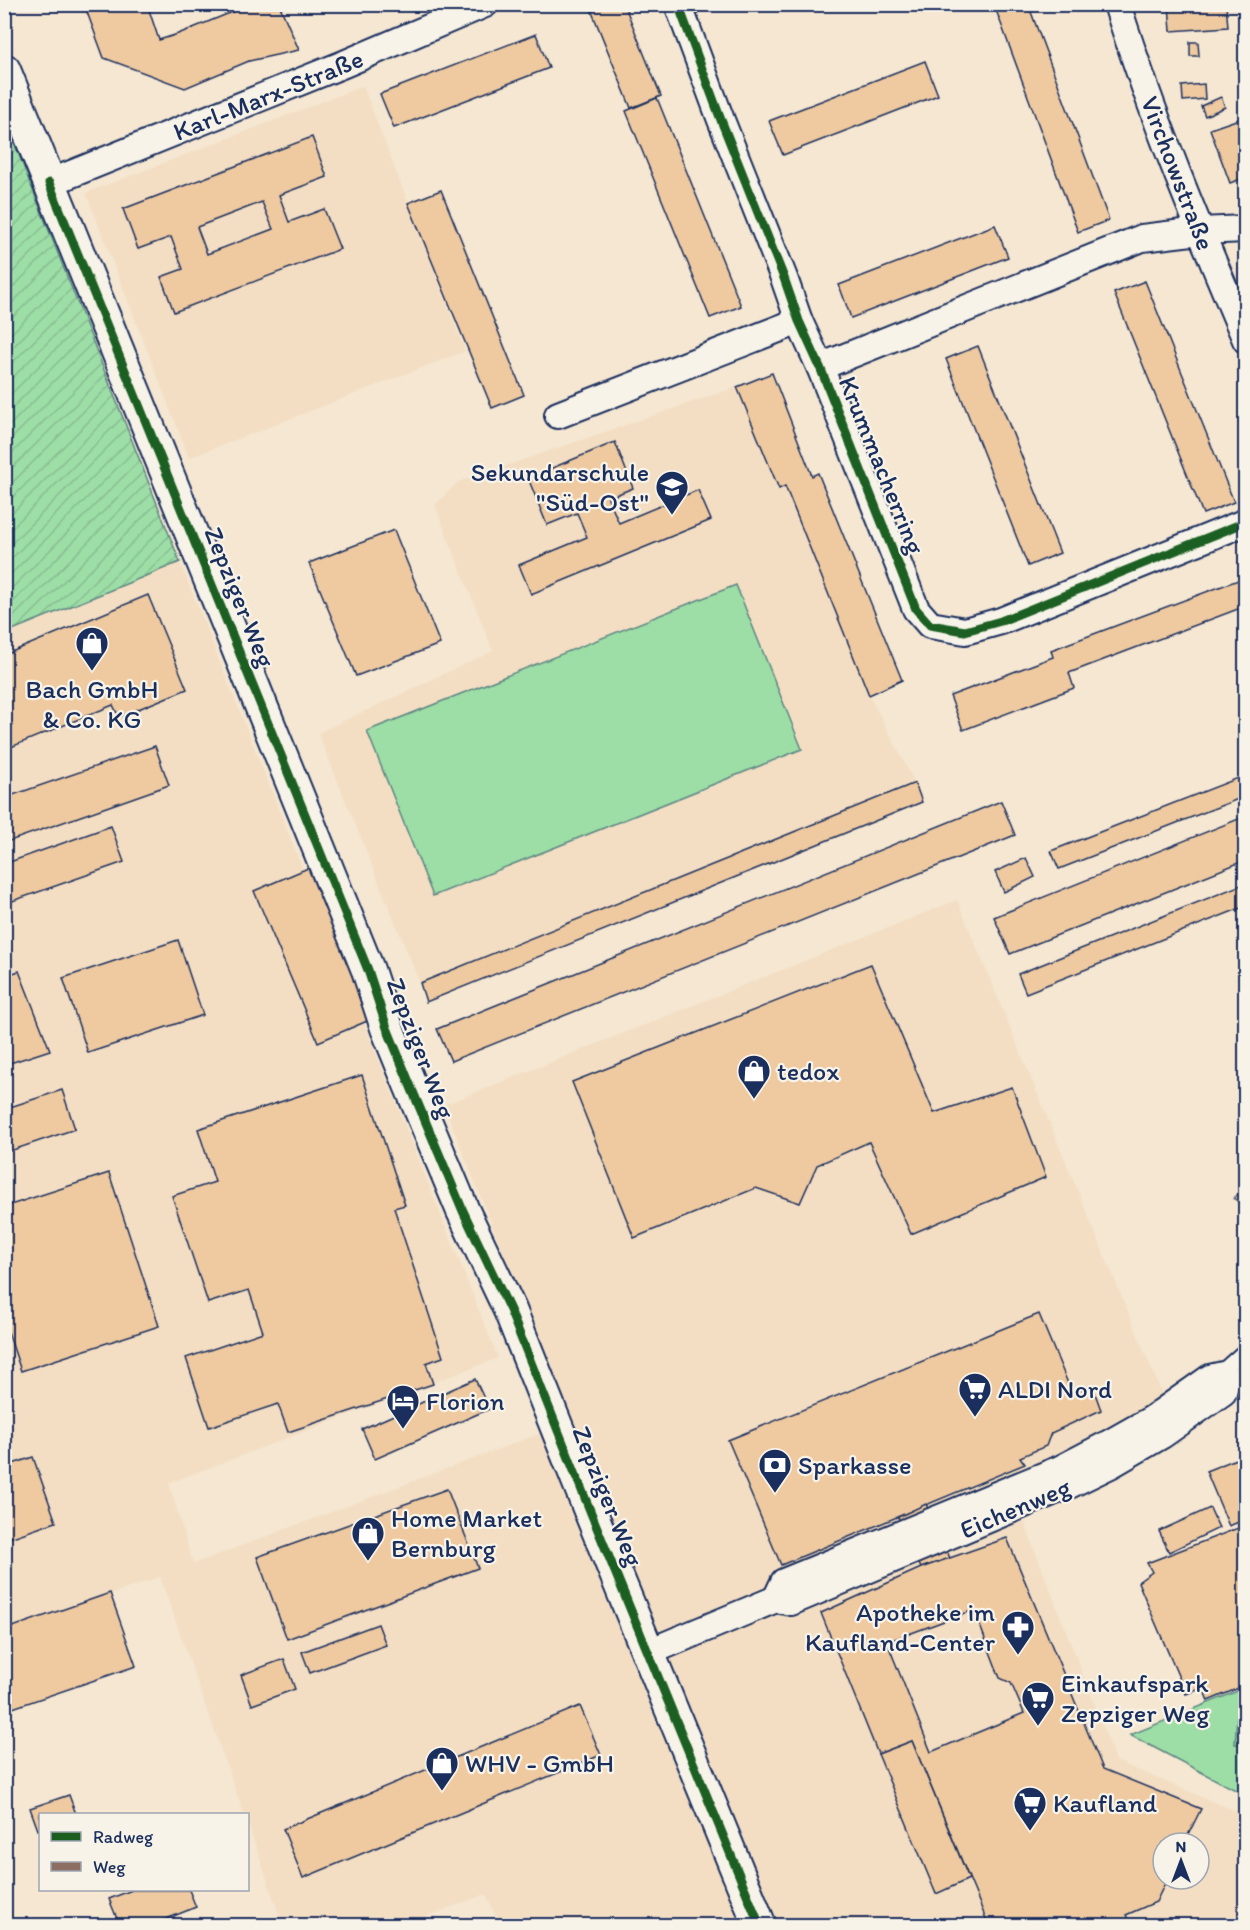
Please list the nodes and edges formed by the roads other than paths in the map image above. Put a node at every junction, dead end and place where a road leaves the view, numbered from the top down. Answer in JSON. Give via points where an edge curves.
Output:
{"nodes":[{"id":1,"x":485,"y":4,"type":"edge"},
{"id":2,"x":678,"y":4,"type":"edge"},
{"id":3,"x":1117,"y":4,"type":"edge"},
{"id":4,"x":4,"y":70,"type":"edge"},
{"id":5,"x":50,"y":183,"type":"junction"},
{"id":6,"x":1245,"y":229,"type":"edge"},
{"id":7,"x":1200,"y":231,"type":"junction"},
{"id":8,"x":799,"y":321,"type":"junction"},
{"id":9,"x":1245,"y":340,"type":"edge"},
{"id":10,"x":820,"y":367,"type":"junction"},
{"id":11,"x":558,"y":415,"type":"dead end"},
{"id":12,"x":1245,"y":522,"type":"edge"},
{"id":13,"x":1237,"y":1366,"type":"edge"},
{"id":14,"x":649,"y":1652,"type":"junction"},
{"id":15,"x":760,"y":1926,"type":"edge"}],
"edges":[{"from":1,"to":5,"type":"street","name":"Karl-Marx-Straße"},
{"from":2,"to":8,"type":"street","name":"Krummacherring"},
{"from":3,"to":7,"type":"street","name":"Virchowstraße","via":[[1139,74]]},
{"from":4,"to":5,"type":"street","name":"Zepziger Weg"},
{"from":5,"to":14,"type":"street","name":"Zepziger Weg","via":[[368,970],[411,1087],[508,1306]]},
{"from":6,"to":7,"type":"street","name":"Krummacherring"},
{"from":7,"to":9,"type":"street","name":"Virchowstraße"},
{"from":7,"to":10,"type":"street","name":"Krummacherring","via":[[1142,238]]},
{"from":8,"to":10,"type":"street","name":"Krummacherring"},
{"from":8,"to":11,"type":"street"},
{"from":10,"to":12,"type":"street","name":"Krummacherring","via":[[916,609],[930,625],[964,631],[1001,621]]},
{"from":13,"to":14,"type":"street","name":"Eichenweg","via":[[1210,1378],[1142,1424],[1060,1469],[784,1582],[776,1599]]},
{"from":14,"to":15,"type":"street","name":"Zepziger Weg"}]}
